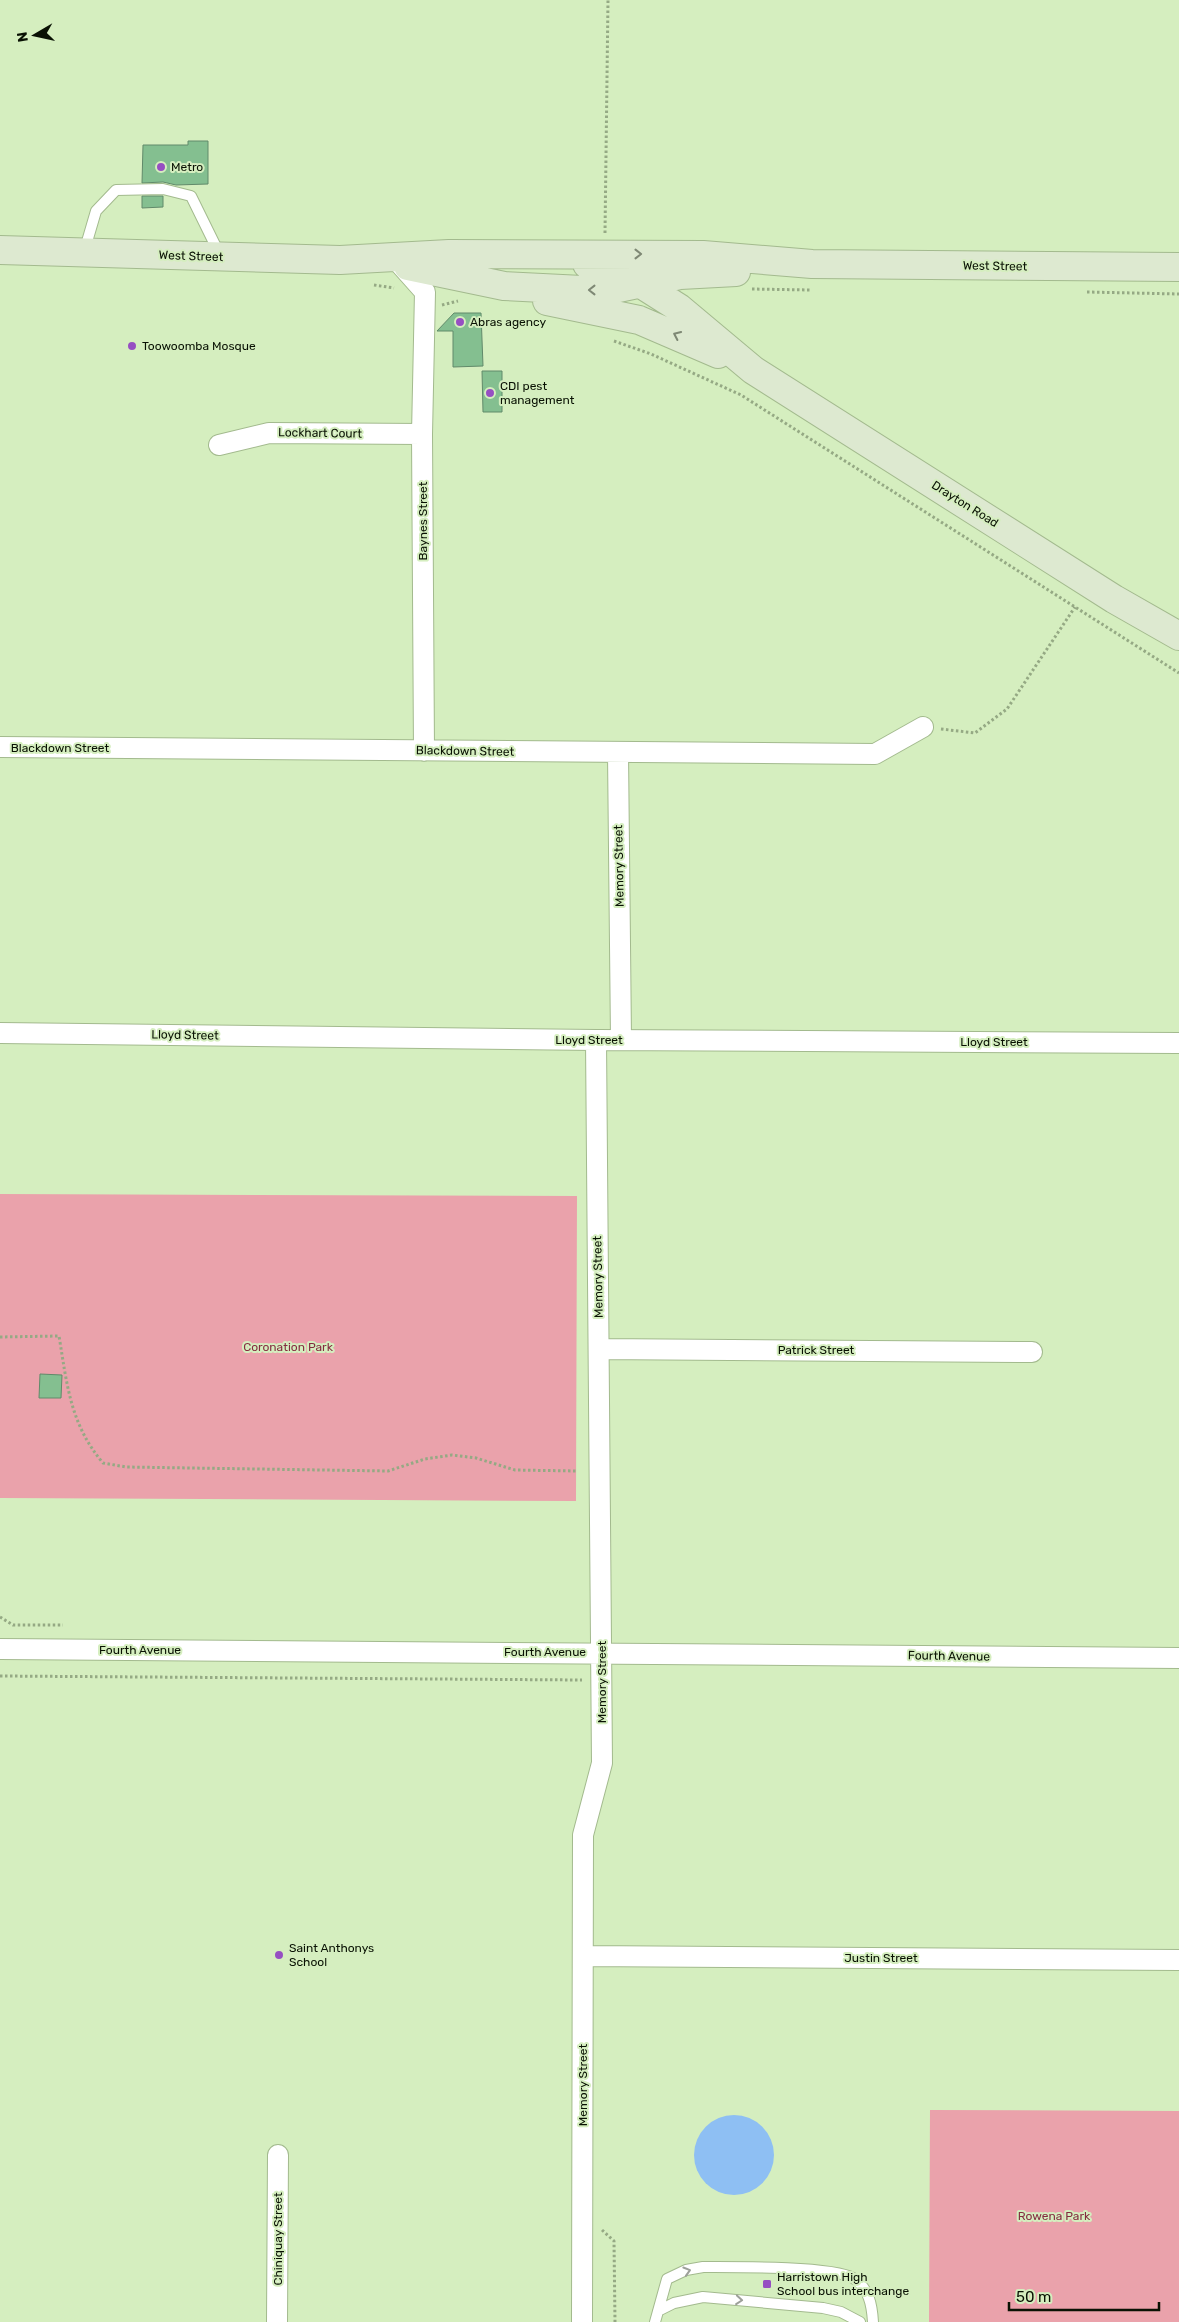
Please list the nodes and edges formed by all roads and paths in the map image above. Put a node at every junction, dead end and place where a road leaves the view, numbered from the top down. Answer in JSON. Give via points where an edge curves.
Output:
{"nodes":[{"id":1,"x":608,"y":0,"type":"edge"},
{"id":2,"x":605,"y":236,"type":"dead end"},
{"id":3,"x":0,"y":250,"type":"edge"},
{"id":4,"x":83,"y":253,"type":"junction"},
{"id":5,"x":449,"y":254,"type":"junction"},
{"id":6,"x":221,"y":256,"type":"junction"},
{"id":7,"x":1179,"y":267,"type":"edge"},
{"id":8,"x":385,"y":269,"type":"junction"},
{"id":9,"x":812,"y":277,"type":"junction"},
{"id":10,"x":640,"y":284,"type":"junction"},
{"id":11,"x":504,"y":286,"type":"junction"},
{"id":12,"x":463,"y":289,"type":"junction"},
{"id":13,"x":742,"y":289,"type":"dead end"},
{"id":14,"x":1086,"y":292,"type":"dead end"},
{"id":15,"x":1179,"y":294,"type":"edge"},
{"id":16,"x":425,"y":298,"type":"junction"},
{"id":17,"x":604,"y":337,"type":"dead end"},
{"id":18,"x":753,"y":370,"type":"junction"},
{"id":19,"x":422,"y":434,"type":"junction"},
{"id":20,"x":219,"y":445,"type":"dead end"},
{"id":21,"x":1075,"y":607,"type":"junction"},
{"id":22,"x":1179,"y":636,"type":"edge"},
{"id":23,"x":1179,"y":673,"type":"edge"},
{"id":24,"x":923,"y":727,"type":"joint"},
{"id":25,"x":0,"y":747,"type":"edge"},
{"id":26,"x":424,"y":751,"type":"junction"},
{"id":27,"x":618,"y":753,"type":"junction"},
{"id":28,"x":0,"y":1033,"type":"edge"},
{"id":29,"x":596,"y":1040,"type":"junction"},
{"id":30,"x":622,"y":1040,"type":"junction"},
{"id":31,"x":1179,"y":1043,"type":"edge"},
{"id":32,"x":0,"y":1337,"type":"edge"},
{"id":33,"x":599,"y":1349,"type":"junction"},
{"id":34,"x":1032,"y":1352,"type":"dead end"},
{"id":35,"x":576,"y":1471,"type":"dead end"},
{"id":36,"x":0,"y":1617,"type":"edge"},
{"id":37,"x":62,"y":1626,"type":"dead end"},
{"id":38,"x":0,"y":1649,"type":"edge"},
{"id":39,"x":602,"y":1653,"type":"junction"},
{"id":40,"x":1179,"y":1658,"type":"edge"},
{"id":41,"x":0,"y":1676,"type":"edge"},
{"id":42,"x":582,"y":1680,"type":"dead end"},
{"id":43,"x":583,"y":1956,"type":"junction"},
{"id":44,"x":1179,"y":1960,"type":"edge"},
{"id":45,"x":278,"y":2155,"type":"dead end"},
{"id":46,"x":658,"y":2311,"type":"junction"},
{"id":47,"x":277,"y":2322,"type":"edge"},
{"id":48,"x":582,"y":2322,"type":"edge"},
{"id":49,"x":656,"y":2322,"type":"edge"},
{"id":50,"x":860,"y":2322,"type":"edge"},
{"id":51,"x":873,"y":2322,"type":"edge"}],
"edges":[{"from":1,"to":2,"type":"path"},
{"from":3,"to":4,"type":"main road","name":"West Street"},
{"from":4,"to":6,"type":"main road","name":"West Street"},
{"from":4,"to":6,"type":"lane","via":[[96,211],[116,190],[163,189],[191,196]]},
{"from":5,"to":8,"type":"main road"},
{"from":5,"to":9,"type":"main road","one_way":true,"via":[[703,255]]},
{"from":5,"to":10,"type":"main road","via":[[598,265],[618,270]]},
{"from":6,"to":8,"type":"main road","name":"West Street"},
{"from":7,"to":9,"type":"main road","name":"West Street"},
{"from":8,"to":12,"type":"main road"},
{"from":8,"to":16,"type":"street"},
{"from":8,"to":16,"type":"path","via":[[392,287],[400,291],[405,302]]},
{"from":9,"to":10,"type":"main road","via":[[738,272],[680,275]]},
{"from":9,"to":13,"type":"path"},
{"from":10,"to":11,"type":"main road","one_way":true,"via":[[609,290]]},
{"from":10,"to":18,"type":"main road","via":[[679,308]]},
{"from":11,"to":12,"type":"main road"},
{"from":18,"to":11,"type":"main road","one_way":true,"via":[[639,320],[554,304]]},
{"from":12,"to":16,"type":"street"},
{"from":12,"to":16,"type":"path","via":[[444,305]]},
{"from":14,"to":15,"type":"path"},
{"from":16,"to":19,"type":"street","name":"Baynes Street"},
{"from":17,"to":21,"type":"path","via":[[651,354],[741,395]]},
{"from":18,"to":22,"type":"main road","name":"Drayton Road","via":[[1114,599]]},
{"from":19,"to":20,"type":"street","name":"Lockhart Court","via":[[276,432]]},
{"from":19,"to":26,"type":"street","name":"Baynes Street"},
{"from":21,"to":23,"type":"path"},
{"from":21,"to":24,"type":"path","via":[[1007,709],[975,733]]},
{"from":24,"to":27,"type":"street","name":"Blackdown Street","via":[[875,754]]},
{"from":25,"to":26,"type":"street","name":"Blackdown Street"},
{"from":26,"to":27,"type":"street","name":"Blackdown Street"},
{"from":27,"to":30,"type":"street","name":"Memory Street"},
{"from":28,"to":29,"type":"street","name":"Lloyd Street"},
{"from":29,"to":30,"type":"street","name":"Lloyd Street"},
{"from":29,"to":33,"type":"street","name":"Memory Street"},
{"from":30,"to":31,"type":"street","name":"Lloyd Street"},
{"from":32,"to":35,"type":"path","via":[[59,1336],[68,1395],[76,1420],[90,1448],[102,1463],[126,1467],[388,1471],[425,1459],[452,1455],[476,1458],[515,1470]]},
{"from":33,"to":34,"type":"street","name":"Patrick Street"},
{"from":33,"to":39,"type":"street","name":"Memory Street"},
{"from":36,"to":37,"type":"path","via":[[13,1625]]},
{"from":38,"to":39,"type":"street","name":"Fourth Avenue"},
{"from":39,"to":40,"type":"street","name":"Fourth Avenue"},
{"from":39,"to":43,"type":"street","name":"Memory Street","via":[[602,1763],[583,1835]]},
{"from":41,"to":42,"type":"path"},
{"from":43,"to":44,"type":"street","name":"Justin Street"},
{"from":43,"to":48,"type":"street","name":"Memory Street"},
{"from":45,"to":47,"type":"street","name":"Chiniquay Street"},
{"from":46,"to":49,"type":"lane"},
{"from":46,"to":50,"type":"lane","one_way":true,"via":[[674,2303],[703,2297],[823,2308]]},
{"from":46,"to":51,"type":"lane","one_way":true,"via":[[667,2279],[686,2270],[733,2267],[822,2271],[849,2276],[867,2291]]}]}
